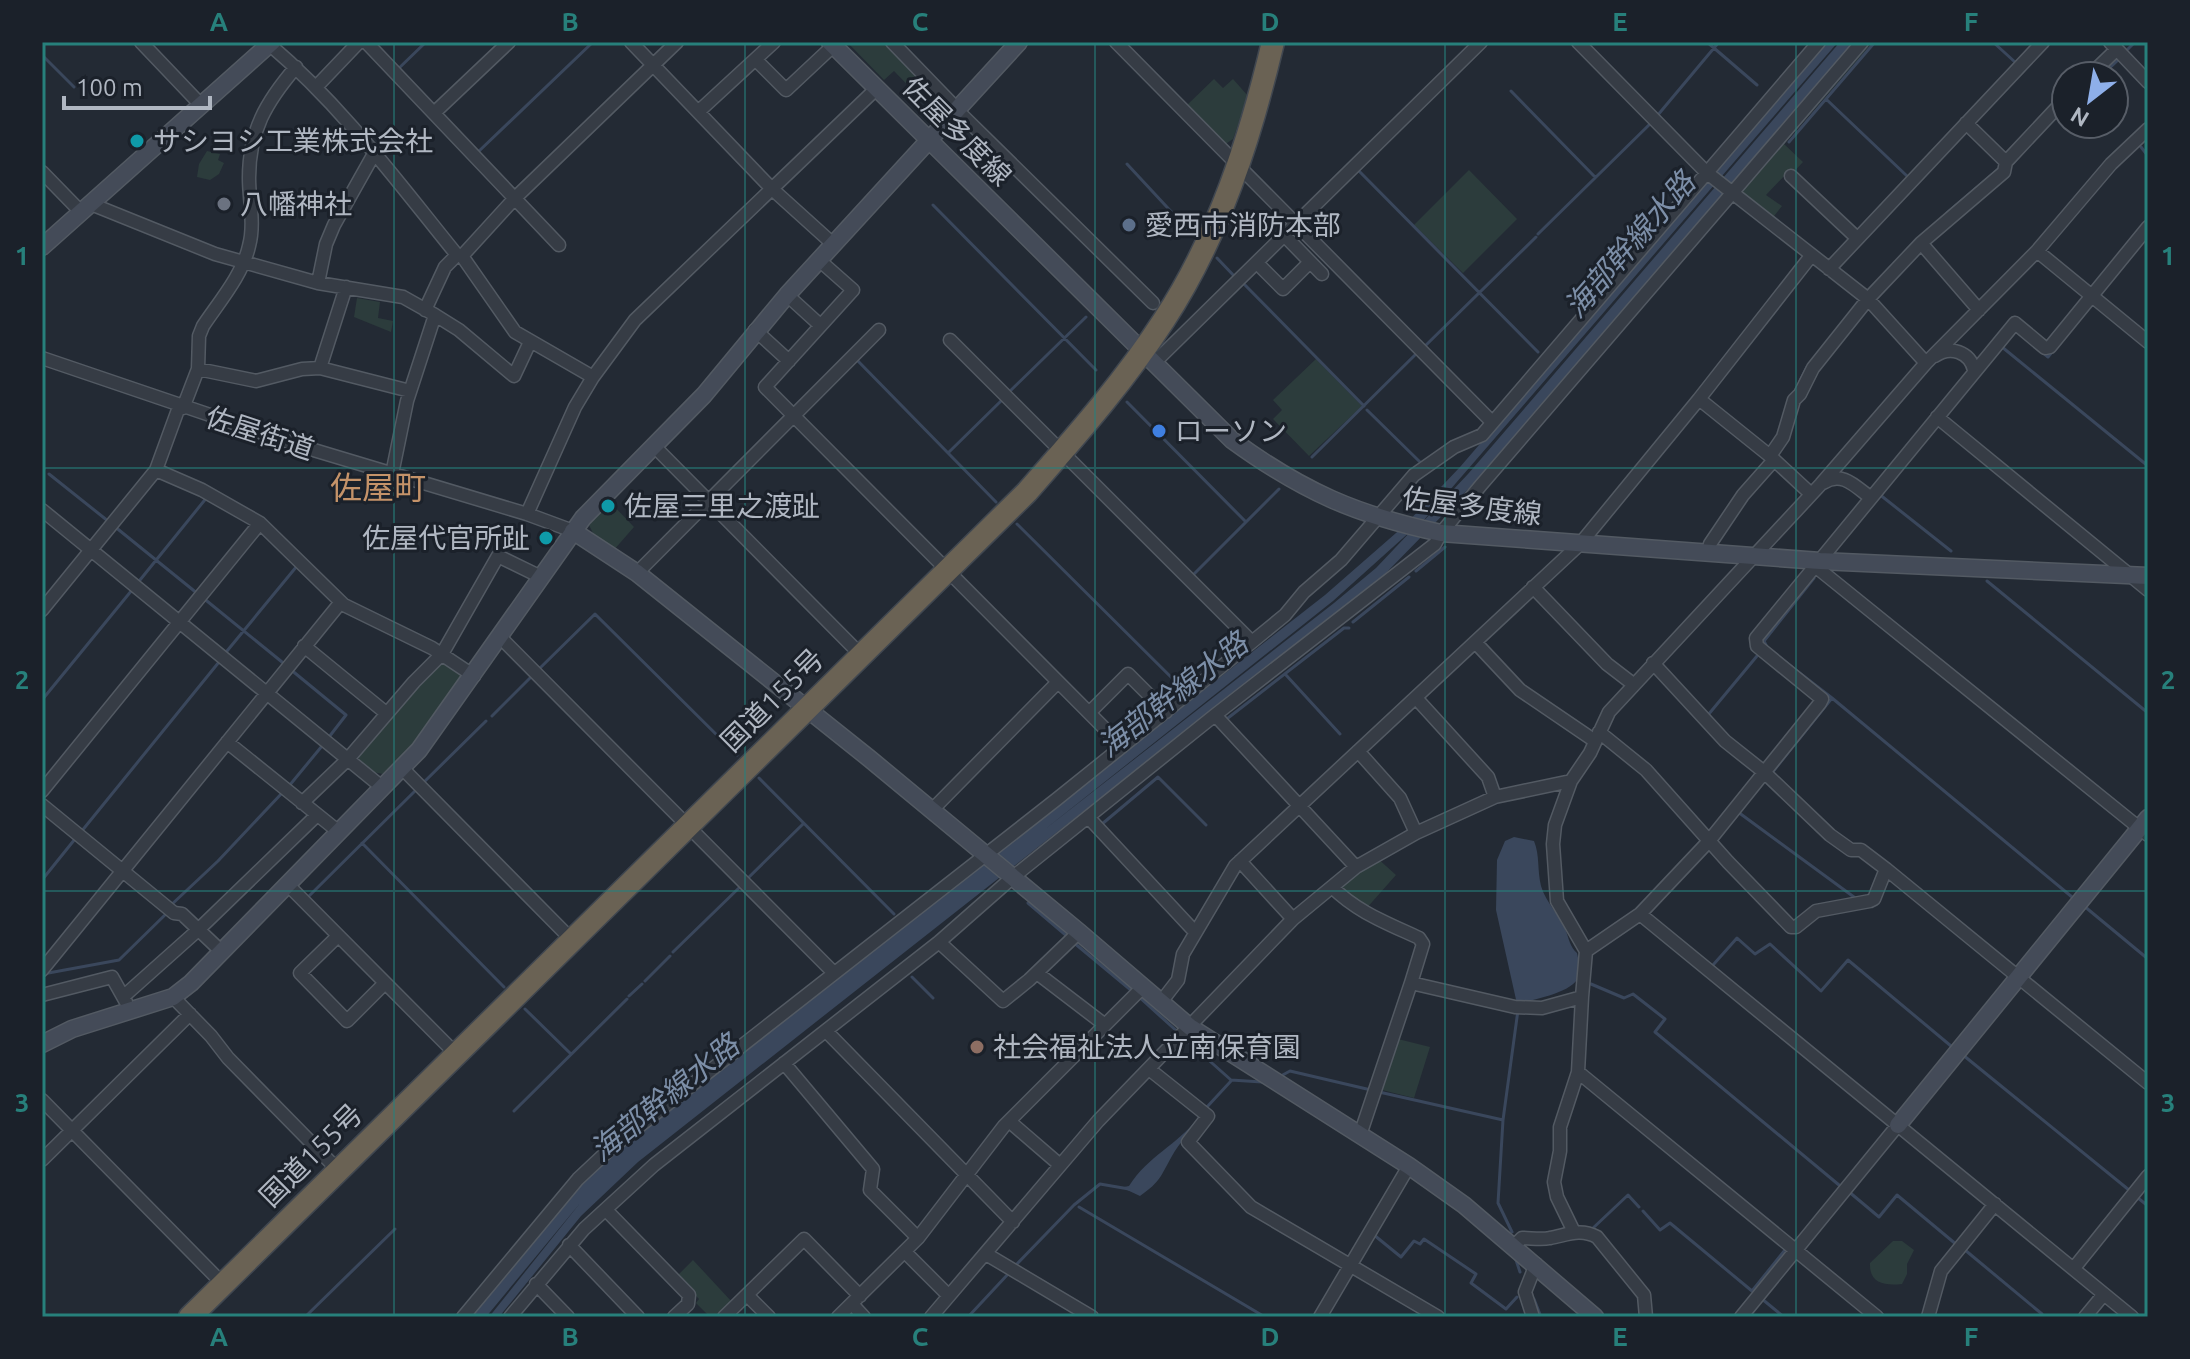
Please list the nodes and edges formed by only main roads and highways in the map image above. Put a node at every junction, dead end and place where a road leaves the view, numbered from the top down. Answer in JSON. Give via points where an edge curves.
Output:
{"nodes":[{"id":1,"x":1273,"y":42,"type":"edge"},
{"id":2,"x":190,"y":1317,"type":"edge"}],
"edges":[{"from":1,"to":2,"type":"highway","name":"国道155号","via":[[1253,122],[1223,206],[1148,357],[1027,492]]}]}
